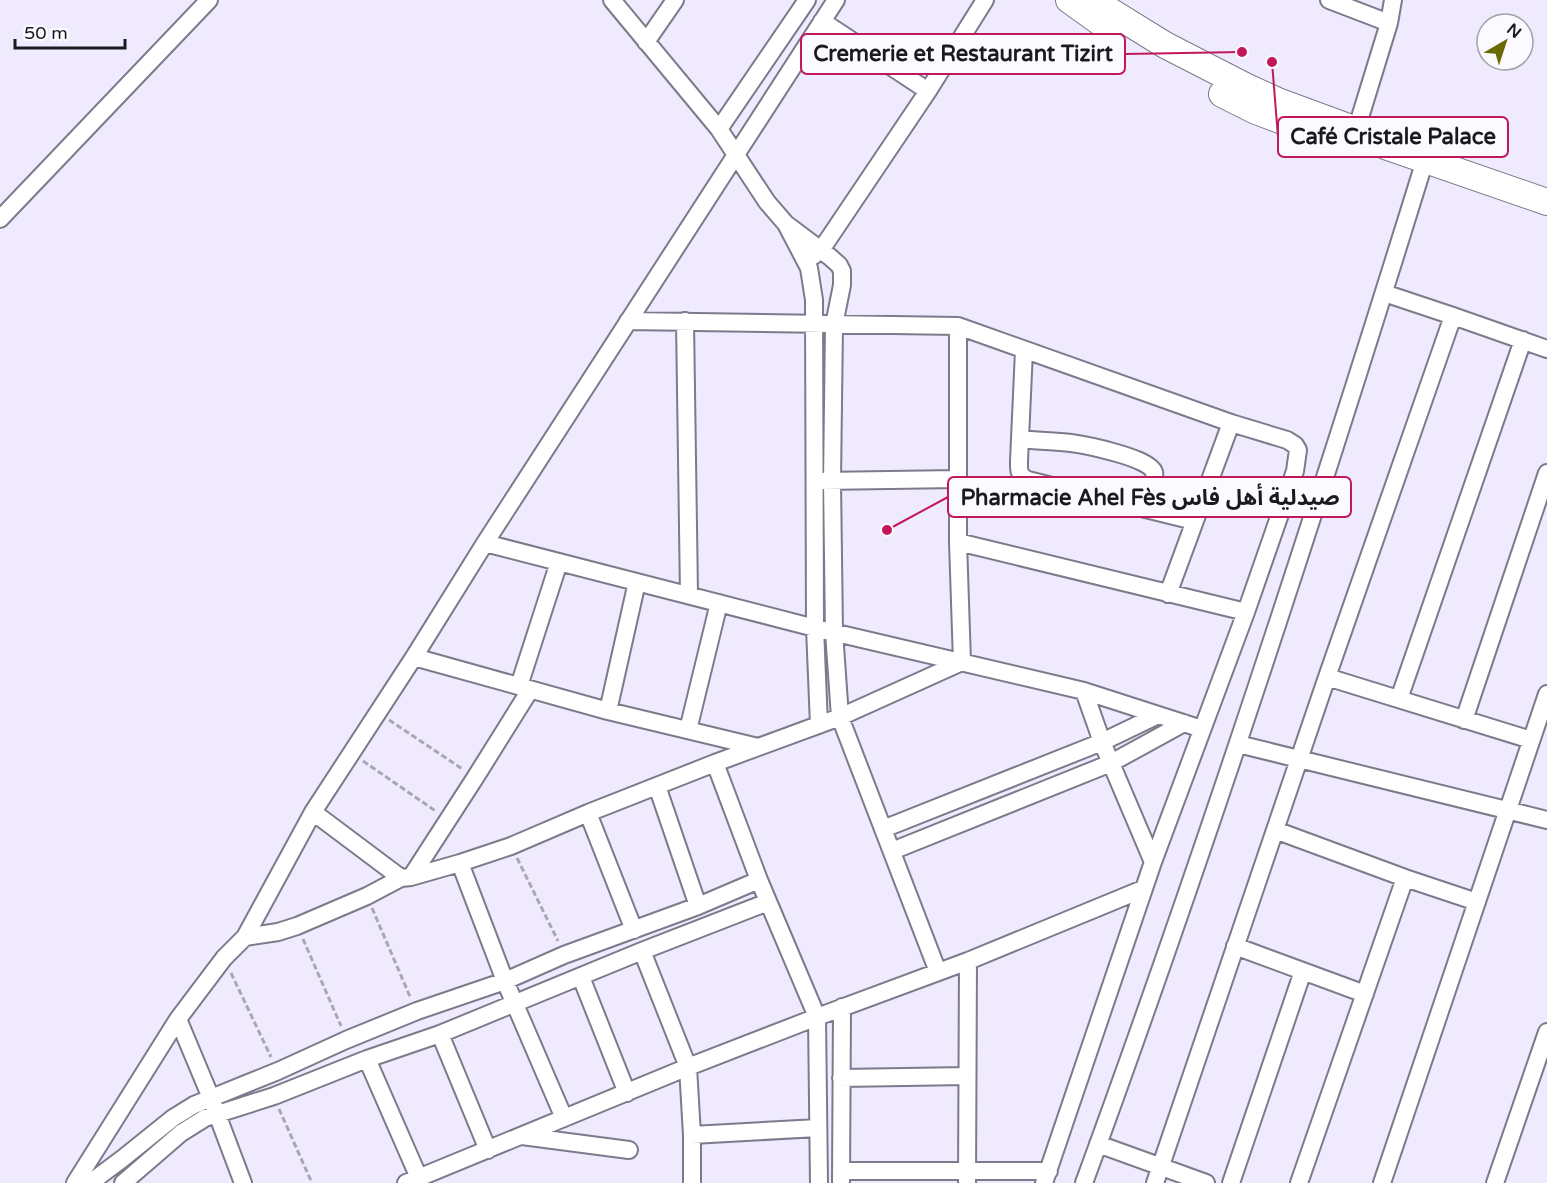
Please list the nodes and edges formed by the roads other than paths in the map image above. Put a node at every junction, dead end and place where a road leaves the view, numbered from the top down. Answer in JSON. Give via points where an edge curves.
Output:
{"nodes":[{"id":1,"x":209,"y":0,"type":"edge"},
{"id":2,"x":612,"y":0,"type":"edge"},
{"id":3,"x":675,"y":0,"type":"edge"},
{"id":4,"x":807,"y":0,"type":"edge"},
{"id":5,"x":836,"y":0,"type":"edge"},
{"id":6,"x":985,"y":0,"type":"edge"},
{"id":7,"x":1069,"y":0,"type":"edge"},
{"id":8,"x":1096,"y":0,"type":"edge"},
{"id":9,"x":1329,"y":0,"type":"edge"},
{"id":10,"x":1393,"y":0,"type":"edge"},
{"id":11,"x":822,"y":21,"type":"junction"},
{"id":12,"x":1389,"y":23,"type":"junction"},
{"id":13,"x":646,"y":42,"type":"junction"},
{"id":14,"x":927,"y":91,"type":"junction"},
{"id":15,"x":719,"y":129,"type":"junction"},
{"id":16,"x":1354,"y":136,"type":"junction"},
{"id":17,"x":735,"y":154,"type":"junction"},
{"id":18,"x":1425,"y":160,"type":"junction"},
{"id":19,"x":1547,"y":202,"type":"edge"},
{"id":20,"x":0,"y":219,"type":"edge"},
{"id":21,"x":786,"y":224,"type":"junction"},
{"id":22,"x":820,"y":250,"type":"junction"},
{"id":23,"x":807,"y":261,"type":"junction"},
{"id":24,"x":1384,"y":293,"type":"junction"},
{"id":25,"x":1453,"y":316,"type":"junction"},
{"id":26,"x":628,"y":321,"type":"junction"},
{"id":27,"x":685,"y":321,"type":"junction"},
{"id":28,"x":813,"y":324,"type":"junction"},
{"id":29,"x":834,"y":325,"type":"junction"},
{"id":30,"x":958,"y":326,"type":"junction"},
{"id":31,"x":1523,"y":340,"type":"junction"},
{"id":32,"x":1547,"y":349,"type":"edge"},
{"id":33,"x":1024,"y":350,"type":"junction"},
{"id":34,"x":1231,"y":423,"type":"junction"},
{"id":35,"x":1020,"y":439,"type":"junction"},
{"id":36,"x":1547,"y":472,"type":"edge"},
{"id":37,"x":958,"y":479,"type":"junction"},
{"id":38,"x":814,"y":481,"type":"junction"},
{"id":39,"x":832,"y":481,"type":"junction"},
{"id":40,"x":1145,"y":509,"type":"junction"},
{"id":41,"x":1194,"y":521,"type":"junction"},
{"id":42,"x":958,"y":542,"type":"junction"},
{"id":43,"x":485,"y":543,"type":"junction"},
{"id":44,"x":559,"y":562,"type":"junction"},
{"id":45,"x":637,"y":582,"type":"junction"},
{"id":46,"x":1168,"y":594,"type":"junction"},
{"id":47,"x":689,"y":595,"type":"junction"},
{"id":48,"x":719,"y":603,"type":"junction"},
{"id":49,"x":1246,"y":612,"type":"junction"},
{"id":50,"x":815,"y":628,"type":"junction"},
{"id":51,"x":834,"y":632,"type":"junction"},
{"id":52,"x":414,"y":657,"type":"junction"},
{"id":53,"x":962,"y":662,"type":"junction"},
{"id":54,"x":1327,"y":677,"type":"junction"},
{"id":55,"x":525,"y":688,"type":"junction"},
{"id":56,"x":1084,"y":691,"type":"junction"},
{"id":57,"x":1547,"y":694,"type":"edge"},
{"id":58,"x":1399,"y":699,"type":"junction"},
{"id":59,"x":608,"y":711,"type":"junction"},
{"id":60,"x":1158,"y":715,"type":"junction"},
{"id":61,"x":840,"y":717,"type":"junction"},
{"id":62,"x":1464,"y":720,"type":"junction"},
{"id":63,"x":1184,"y":723,"type":"junction"},
{"id":64,"x":819,"y":725,"type":"junction"},
{"id":65,"x":1202,"y":729,"type":"junction"},
{"id":66,"x":688,"y":730,"type":"junction"},
{"id":67,"x":1531,"y":740,"type":"junction"},
{"id":68,"x":1102,"y":742,"type":"junction"},
{"id":69,"x":1238,"y":744,"type":"junction"},
{"id":70,"x":758,"y":747,"type":"junction"},
{"id":71,"x":1299,"y":759,"type":"junction"},
{"id":72,"x":715,"y":763,"type":"junction"},
{"id":73,"x":1111,"y":763,"type":"junction"},
{"id":74,"x":657,"y":786,"type":"junction"},
{"id":75,"x":1507,"y":810,"type":"junction"},
{"id":76,"x":313,"y":812,"type":"junction"},
{"id":77,"x":588,"y":813,"type":"junction"},
{"id":78,"x":1547,"y":820,"type":"edge"},
{"id":79,"x":884,"y":829,"type":"junction"},
{"id":80,"x":1275,"y":830,"type":"junction"},
{"id":81,"x":892,"y":851,"type":"junction"},
{"id":82,"x":1153,"y":862,"type":"junction"},
{"id":83,"x":460,"y":864,"type":"junction"},
{"id":84,"x":406,"y":878,"type":"junction"},
{"id":85,"x":1405,"y":878,"type":"junction"},
{"id":86,"x":759,"y":880,"type":"junction"},
{"id":87,"x":1143,"y":889,"type":"junction"},
{"id":88,"x":768,"y":902,"type":"junction"},
{"id":89,"x":1477,"y":902,"type":"junction"},
{"id":90,"x":698,"y":906,"type":"junction"},
{"id":91,"x":634,"y":930,"type":"junction"},
{"id":92,"x":245,"y":937,"type":"junction"},
{"id":93,"x":1235,"y":946,"type":"junction"},
{"id":94,"x":642,"y":951,"type":"junction"},
{"id":95,"x":969,"y":961,"type":"junction"},
{"id":96,"x":1303,"y":971,"type":"junction"},
{"id":97,"x":938,"y":972,"type":"junction"},
{"id":98,"x":581,"y":977,"type":"junction"},
{"id":99,"x":505,"y":981,"type":"junction"},
{"id":100,"x":1365,"y":994,"type":"junction"},
{"id":101,"x":516,"y":1004,"type":"junction"},
{"id":102,"x":842,"y":1007,"type":"junction"},
{"id":103,"x":817,"y":1017,"type":"junction"},
{"id":104,"x":178,"y":1019,"type":"junction"},
{"id":105,"x":1547,"y":1032,"type":"edge"},
{"id":106,"x":440,"y":1034,"type":"junction"},
{"id":107,"x":367,"y":1059,"type":"junction"},
{"id":108,"x":688,"y":1067,"type":"junction"},
{"id":109,"x":967,"y":1076,"type":"junction"},
{"id":110,"x":841,"y":1078,"type":"junction"},
{"id":111,"x":627,"y":1093,"type":"junction"},
{"id":112,"x":211,"y":1098,"type":"junction"},
{"id":113,"x":217,"y":1114,"type":"junction"},
{"id":114,"x":564,"y":1118,"type":"junction"},
{"id":115,"x":818,"y":1128,"type":"junction"},
{"id":116,"x":692,"y":1135,"type":"junction"},
{"id":117,"x":521,"y":1136,"type":"junction"},
{"id":118,"x":1098,"y":1144,"type":"junction"},
{"id":119,"x":488,"y":1150,"type":"junction"},
{"id":120,"x":629,"y":1150,"type":"dead end"},
{"id":121,"x":1161,"y":1166,"type":"junction"},
{"id":122,"x":841,"y":1177,"type":"edge"},
{"id":123,"x":966,"y":1177,"type":"edge"},
{"id":124,"x":1047,"y":1177,"type":"edge"},
{"id":125,"x":413,"y":1180,"type":"edge"},
{"id":126,"x":75,"y":1183,"type":"edge"},
{"id":127,"x":90,"y":1183,"type":"edge"},
{"id":128,"x":123,"y":1183,"type":"edge"},
{"id":129,"x":243,"y":1183,"type":"edge"},
{"id":130,"x":692,"y":1183,"type":"edge"},
{"id":131,"x":819,"y":1183,"type":"edge"},
{"id":132,"x":1084,"y":1183,"type":"edge"},
{"id":133,"x":1155,"y":1183,"type":"edge"},
{"id":134,"x":1206,"y":1183,"type":"edge"},
{"id":135,"x":1231,"y":1183,"type":"edge"},
{"id":136,"x":1299,"y":1183,"type":"edge"},
{"id":137,"x":1382,"y":1183,"type":"edge"},
{"id":138,"x":1495,"y":1183,"type":"edge"}],
"edges":[{"from":1,"to":20,"type":"street"},
{"from":2,"to":13,"type":"street"},
{"from":3,"to":13,"type":"street"},
{"from":4,"to":15,"type":"street"},
{"from":5,"to":11,"type":"street"},
{"from":6,"to":14,"type":"street"},
{"from":7,"to":16,"type":"main road","via":[[1125,40],[1256,111],[1283,122]]},
{"from":8,"to":16,"type":"main road","via":[[1165,45],[1220,74]]},
{"from":9,"to":12,"type":"street"},
{"from":10,"to":12,"type":"street"},
{"from":11,"to":14,"type":"street"},
{"from":11,"to":17,"type":"street"},
{"from":12,"to":16,"type":"street"},
{"from":13,"to":15,"type":"street"},
{"from":14,"to":22,"type":"street"},
{"from":15,"to":17,"type":"street"},
{"from":16,"to":18,"type":"main road"},
{"from":17,"to":21,"type":"street"},
{"from":17,"to":26,"type":"street"},
{"from":18,"to":19,"type":"main road"},
{"from":18,"to":24,"type":"street"},
{"from":21,"to":22,"type":"street"},
{"from":21,"to":23,"type":"street"},
{"from":22,"to":23,"type":"street"},
{"from":22,"to":29,"type":"street","via":[[839,265],[843,274]]},
{"from":23,"to":28,"type":"street","via":[[814,300]]},
{"from":24,"to":25,"type":"street"},
{"from":24,"to":69,"type":"street"},
{"from":25,"to":31,"type":"street"},
{"from":25,"to":54,"type":"street"},
{"from":26,"to":27,"type":"street"},
{"from":26,"to":43,"type":"street"},
{"from":27,"to":28,"type":"street"},
{"from":27,"to":47,"type":"street"},
{"from":28,"to":29,"type":"street"},
{"from":28,"to":38,"type":"street"},
{"from":29,"to":30,"type":"street"},
{"from":29,"to":39,"type":"street"},
{"from":30,"to":33,"type":"street"},
{"from":30,"to":37,"type":"street"},
{"from":31,"to":32,"type":"street"},
{"from":31,"to":58,"type":"street"},
{"from":33,"to":34,"type":"street"},
{"from":33,"to":35,"type":"street"},
{"from":34,"to":41,"type":"street"},
{"from":34,"to":49,"type":"street","via":[[1287,440],[1298,451],[1295,471]]},
{"from":35,"to":40,"type":"street","via":[[1019,473],[1023,478]]},
{"from":35,"to":40,"type":"street","via":[[1086,445],[1147,465],[1154,476]]},
{"from":36,"to":62,"type":"street"},
{"from":37,"to":39,"type":"street"},
{"from":37,"to":42,"type":"street"},
{"from":38,"to":39,"type":"street"},
{"from":38,"to":50,"type":"street"},
{"from":39,"to":51,"type":"street"},
{"from":40,"to":41,"type":"street"},
{"from":41,"to":46,"type":"street"},
{"from":42,"to":46,"type":"street"},
{"from":42,"to":53,"type":"street"},
{"from":43,"to":44,"type":"street"},
{"from":43,"to":52,"type":"street"},
{"from":44,"to":45,"type":"street"},
{"from":44,"to":55,"type":"street"},
{"from":45,"to":47,"type":"street"},
{"from":45,"to":59,"type":"street"},
{"from":46,"to":49,"type":"street"},
{"from":47,"to":48,"type":"street"},
{"from":48,"to":50,"type":"street"},
{"from":48,"to":66,"type":"street"},
{"from":49,"to":65,"type":"street"},
{"from":50,"to":51,"type":"street"},
{"from":50,"to":64,"type":"street"},
{"from":51,"to":53,"type":"street"},
{"from":51,"to":61,"type":"street"},
{"from":52,"to":55,"type":"street"},
{"from":52,"to":76,"type":"street"},
{"from":53,"to":56,"type":"street"},
{"from":53,"to":61,"type":"street"},
{"from":54,"to":58,"type":"street"},
{"from":54,"to":71,"type":"street"},
{"from":55,"to":59,"type":"street"},
{"from":55,"to":84,"type":"street","via":[[476,778]]},
{"from":56,"to":60,"type":"street"},
{"from":56,"to":68,"type":"street"},
{"from":57,"to":67,"type":"street"},
{"from":58,"to":62,"type":"street"},
{"from":59,"to":66,"type":"street"},
{"from":60,"to":63,"type":"street"},
{"from":60,"to":68,"type":"street"},
{"from":61,"to":64,"type":"street"},
{"from":61,"to":79,"type":"street"},
{"from":62,"to":67,"type":"street"},
{"from":63,"to":65,"type":"street"},
{"from":63,"to":73,"type":"street"},
{"from":64,"to":70,"type":"street"},
{"from":65,"to":82,"type":"street"},
{"from":66,"to":70,"type":"street"},
{"from":67,"to":75,"type":"street"},
{"from":68,"to":73,"type":"street"},
{"from":68,"to":79,"type":"street"},
{"from":69,"to":71,"type":"street"},
{"from":69,"to":118,"type":"street"},
{"from":70,"to":72,"type":"street"},
{"from":71,"to":75,"type":"street"},
{"from":71,"to":80,"type":"street"},
{"from":72,"to":74,"type":"street"},
{"from":72,"to":86,"type":"street"},
{"from":73,"to":81,"type":"street"},
{"from":73,"to":82,"type":"street"},
{"from":74,"to":77,"type":"street"},
{"from":74,"to":90,"type":"street"},
{"from":75,"to":78,"type":"street"},
{"from":75,"to":89,"type":"street"},
{"from":76,"to":84,"type":"street"},
{"from":76,"to":92,"type":"street"},
{"from":77,"to":83,"type":"street"},
{"from":77,"to":91,"type":"street"},
{"from":79,"to":81,"type":"street"},
{"from":80,"to":85,"type":"street"},
{"from":80,"to":93,"type":"street"},
{"from":81,"to":97,"type":"street"},
{"from":82,"to":87,"type":"street"},
{"from":83,"to":84,"type":"street"},
{"from":83,"to":99,"type":"street"},
{"from":84,"to":92,"type":"street","via":[[297,926]]},
{"from":85,"to":89,"type":"street"},
{"from":85,"to":100,"type":"street"},
{"from":86,"to":88,"type":"street"},
{"from":86,"to":90,"type":"street"},
{"from":87,"to":95,"type":"street"},
{"from":87,"to":124,"type":"street"},
{"from":88,"to":94,"type":"street"},
{"from":88,"to":103,"type":"street"},
{"from":89,"to":137,"type":"street"},
{"from":90,"to":91,"type":"street"},
{"from":91,"to":99,"type":"street"},
{"from":92,"to":104,"type":"street"},
{"from":93,"to":96,"type":"street"},
{"from":93,"to":121,"type":"street"},
{"from":94,"to":98,"type":"street"},
{"from":94,"to":108,"type":"street"},
{"from":95,"to":97,"type":"street"},
{"from":95,"to":109,"type":"street"},
{"from":96,"to":100,"type":"street"},
{"from":96,"to":135,"type":"street"},
{"from":97,"to":102,"type":"street"},
{"from":98,"to":101,"type":"street"},
{"from":98,"to":111,"type":"street"},
{"from":99,"to":101,"type":"street"},
{"from":99,"to":112,"type":"street","via":[[417,1011]]},
{"from":100,"to":136,"type":"street"},
{"from":101,"to":106,"type":"street"},
{"from":101,"to":114,"type":"street"},
{"from":102,"to":103,"type":"street"},
{"from":102,"to":110,"type":"street"},
{"from":103,"to":108,"type":"street"},
{"from":103,"to":115,"type":"street"},
{"from":104,"to":112,"type":"street"},
{"from":104,"to":126,"type":"street"},
{"from":105,"to":138,"type":"street"},
{"from":106,"to":107,"type":"street"},
{"from":106,"to":119,"type":"street"},
{"from":107,"to":113,"type":"street"},
{"from":107,"to":125,"type":"street"},
{"from":108,"to":111,"type":"street"},
{"from":108,"to":116,"type":"street"},
{"from":109,"to":110,"type":"street"},
{"from":109,"to":123,"type":"street"},
{"from":110,"to":122,"type":"street"},
{"from":111,"to":114,"type":"street"},
{"from":112,"to":113,"type":"street"},
{"from":112,"to":127,"type":"street","via":[[179,1114]]},
{"from":113,"to":128,"type":"street","via":[[181,1133]]},
{"from":113,"to":129,"type":"street"},
{"from":114,"to":117,"type":"street"},
{"from":115,"to":116,"type":"street"},
{"from":115,"to":131,"type":"street"},
{"from":116,"to":130,"type":"street"},
{"from":117,"to":119,"type":"street"},
{"from":117,"to":120,"type":"street"},
{"from":118,"to":121,"type":"street"},
{"from":118,"to":132,"type":"street"},
{"from":119,"to":125,"type":"street"},
{"from":121,"to":133,"type":"street"},
{"from":121,"to":134,"type":"street"},
{"from":122,"to":123,"type":"street"},
{"from":123,"to":124,"type":"street"}]}
